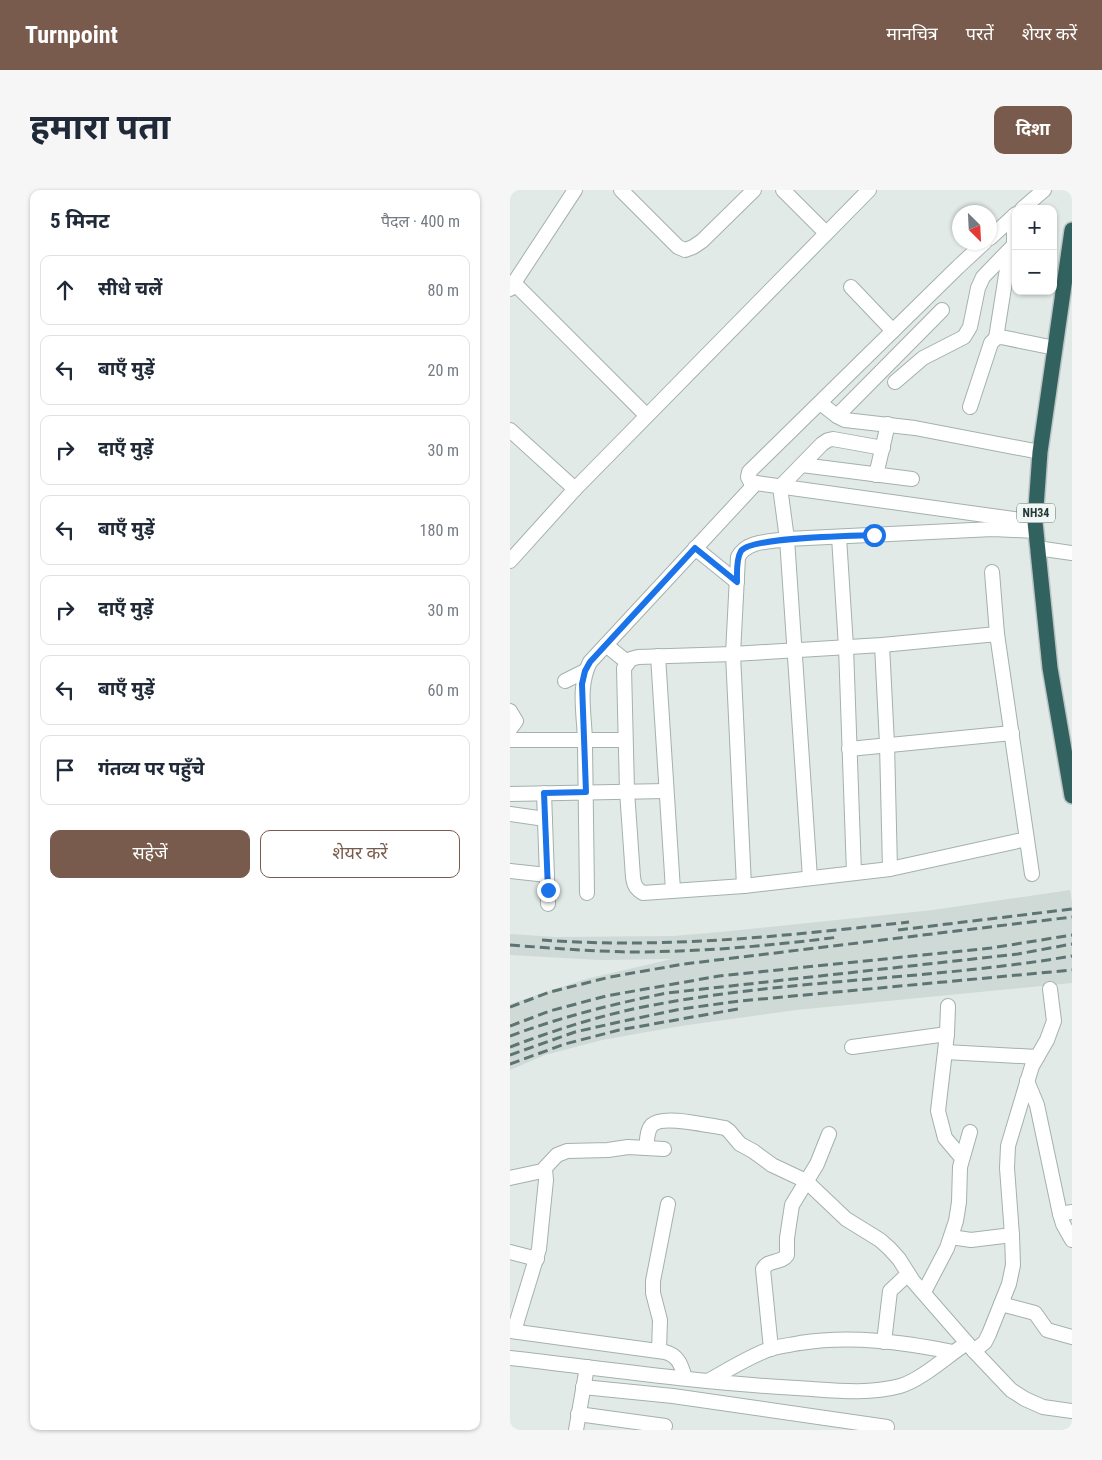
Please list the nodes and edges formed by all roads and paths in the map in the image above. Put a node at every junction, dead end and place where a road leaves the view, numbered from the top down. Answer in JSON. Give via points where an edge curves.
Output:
{"nodes":[{"id":1,"x":575,"y":190,"type":"edge"},
{"id":2,"x":621,"y":190,"type":"edge"},
{"id":3,"x":754,"y":190,"type":"edge"},
{"id":4,"x":783,"y":190,"type":"edge"},
{"id":5,"x":869,"y":190,"type":"edge"},
{"id":6,"x":1044,"y":190,"type":"edge"},
{"id":7,"x":1026,"y":205,"type":"edge"},
{"id":8,"x":1012,"y":218,"type":"edge"},
{"id":9,"x":1072,"y":230,"type":"edge"},
{"id":10,"x":997,"y":232,"type":"edge"},
{"id":11,"x":826,"y":233,"type":"junction"},
{"id":12,"x":1012,"y":248,"type":"edge"},
{"id":13,"x":977,"y":250,"type":"edge"},
{"id":14,"x":1010,"y":250,"type":"junction"},
{"id":15,"x":512,"y":286,"type":"edge"},
{"id":16,"x":851,"y":287,"type":"dead end"},
{"id":17,"x":942,"y":310,"type":"dead end"},
{"id":18,"x":893,"y":331,"type":"junction"},
{"id":19,"x":996,"y":338,"type":"junction"},
{"id":20,"x":1055,"y":348,"type":"junction"},
{"id":21,"x":895,"y":382,"type":"dead end"},
{"id":22,"x":820,"y":403,"type":"junction"},
{"id":23,"x":970,"y":407,"type":"dead end"},
{"id":24,"x":646,"y":414,"type":"junction"},
{"id":25,"x":837,"y":416,"type":"junction"},
{"id":26,"x":888,"y":424,"type":"junction"},
{"id":27,"x":510,"y":430,"type":"edge"},
{"id":28,"x":883,"y":448,"type":"junction"},
{"id":29,"x":1040,"y":452,"type":"junction"},
{"id":30,"x":802,"y":465,"type":"junction"},
{"id":31,"x":876,"y":474,"type":"junction"},
{"id":32,"x":912,"y":479,"type":"dead end"},
{"id":33,"x":756,"y":483,"type":"junction"},
{"id":34,"x":780,"y":486,"type":"junction"},
{"id":35,"x":574,"y":488,"type":"junction"},
{"id":36,"x":1035,"y":527,"type":"junction"},
{"id":37,"x":839,"y":537,"type":"junction"},
{"id":38,"x":787,"y":539,"type":"junction"},
{"id":39,"x":695,"y":548,"type":"junction"},
{"id":40,"x":1037,"y":548,"type":"junction"},
{"id":41,"x":1072,"y":553,"type":"edge"},
{"id":42,"x":510,"y":561,"type":"edge"},
{"id":43,"x":992,"y":572,"type":"dead end"},
{"id":44,"x":737,"y":582,"type":"junction"},
{"id":45,"x":997,"y":634,"type":"junction"},
{"id":46,"x":606,"y":645,"type":"junction"},
{"id":47,"x":882,"y":645,"type":"junction"},
{"id":48,"x":846,"y":647,"type":"junction"},
{"id":49,"x":795,"y":650,"type":"junction"},
{"id":50,"x":733,"y":654,"type":"junction"},
{"id":51,"x":658,"y":656,"type":"junction"},
{"id":52,"x":627,"y":662,"type":"junction"},
{"id":53,"x":585,"y":671,"type":"junction"},
{"id":54,"x":565,"y":681,"type":"dead end"},
{"id":55,"x":510,"y":711,"type":"edge"},
{"id":56,"x":510,"y":729,"type":"edge"},
{"id":57,"x":1012,"y":733,"type":"junction"},
{"id":58,"x":510,"y":740,"type":"edge"},
{"id":59,"x":626,"y":740,"type":"junction"},
{"id":60,"x":585,"y":741,"type":"junction"},
{"id":61,"x":887,"y":744,"type":"junction"},
{"id":62,"x":849,"y":749,"type":"junction"},
{"id":63,"x":666,"y":790,"type":"junction"},
{"id":64,"x":586,"y":792,"type":"junction"},
{"id":65,"x":627,"y":792,"type":"junction"},
{"id":66,"x":544,"y":793,"type":"junction"},
{"id":67,"x":510,"y":794,"type":"edge"},
{"id":68,"x":1072,"y":796,"type":"edge"},
{"id":69,"x":510,"y":814,"type":"edge"},
{"id":70,"x":545,"y":819,"type":"junction"},
{"id":71,"x":1027,"y":839,"type":"junction"},
{"id":72,"x":890,"y":869,"type":"junction"},
{"id":73,"x":510,"y":871,"type":"edge"},
{"id":74,"x":854,"y":872,"type":"junction"},
{"id":75,"x":1032,"y":874,"type":"dead end"},
{"id":76,"x":547,"y":875,"type":"junction"},
{"id":77,"x":810,"y":878,"type":"junction"},
{"id":78,"x":744,"y":886,"type":"junction"},
{"id":79,"x":673,"y":890,"type":"junction"},
{"id":80,"x":587,"y":893,"type":"dead end"},
{"id":81,"x":548,"y":904,"type":"dead end"},
{"id":82,"x":1050,"y":989,"type":"dead end"},
{"id":83,"x":948,"y":1006,"type":"dead end"},
{"id":84,"x":948,"y":1034,"type":"junction"},
{"id":85,"x":852,"y":1047,"type":"dead end"},
{"id":86,"x":945,"y":1052,"type":"junction"},
{"id":87,"x":1037,"y":1057,"type":"junction"},
{"id":88,"x":1027,"y":1082,"type":"junction"},
{"id":89,"x":970,"y":1132,"type":"dead end"},
{"id":90,"x":829,"y":1134,"type":"dead end"},
{"id":91,"x":646,"y":1148,"type":"junction"},
{"id":92,"x":664,"y":1149,"type":"dead end"},
{"id":93,"x":962,"y":1158,"type":"junction"},
{"id":94,"x":545,"y":1169,"type":"junction"},
{"id":95,"x":510,"y":1178,"type":"edge"},
{"id":96,"x":806,"y":1181,"type":"junction"},
{"id":97,"x":668,"y":1204,"type":"dead end"},
{"id":98,"x":1066,"y":1213,"type":"edge"},
{"id":99,"x":1012,"y":1235,"type":"junction"},
{"id":100,"x":951,"y":1237,"type":"junction"},
{"id":101,"x":1072,"y":1240,"type":"edge"},
{"id":102,"x":510,"y":1252,"type":"edge"},
{"id":103,"x":537,"y":1259,"type":"junction"},
{"id":104,"x":908,"y":1274,"type":"junction"},
{"id":105,"x":924,"y":1292,"type":"junction"},
{"id":106,"x":1001,"y":1304,"type":"junction"},
{"id":107,"x":512,"y":1331,"type":"edge"},
{"id":108,"x":1072,"y":1337,"type":"edge"},
{"id":109,"x":884,"y":1342,"type":"junction"},
{"id":110,"x":970,"y":1347,"type":"junction"},
{"id":111,"x":771,"y":1349,"type":"junction"},
{"id":112,"x":659,"y":1351,"type":"junction"},
{"id":113,"x":953,"y":1352,"type":"junction"},
{"id":114,"x":510,"y":1358,"type":"edge"},
{"id":115,"x":587,"y":1367,"type":"junction"},
{"id":116,"x":685,"y":1378,"type":"junction"},
{"id":117,"x":708,"y":1381,"type":"junction"},
{"id":118,"x":583,"y":1387,"type":"junction"},
{"id":119,"x":1072,"y":1411,"type":"edge"},
{"id":120,"x":578,"y":1414,"type":"junction"},
{"id":121,"x":665,"y":1426,"type":"dead end"},
{"id":122,"x":886,"y":1426,"type":"dead end"},
{"id":123,"x":576,"y":1430,"type":"edge"}],
"edges":[{"from":1,"to":15,"type":"street"},
{"from":2,"to":3,"type":"street","via":[[678,247],[685,250],[702,241]]},
{"from":4,"to":11,"type":"street"},
{"from":5,"to":11,"type":"street"},
{"from":6,"to":7,"type":"street"},
{"from":8,"to":10,"type":"street"},
{"from":9,"to":20,"type":"highway","number":"NH34"},
{"from":11,"to":24,"type":"street"},
{"from":12,"to":14,"type":"street"},
{"from":13,"to":18,"type":"street"},
{"from":14,"to":19,"type":"street"},
{"from":14,"to":21,"type":"street","via":[[983,277],[968,332],[923,358]]},
{"from":15,"to":24,"type":"street"},
{"from":16,"to":18,"type":"street"},
{"from":17,"to":25,"type":"street"},
{"from":18,"to":22,"type":"street"},
{"from":19,"to":20,"type":"street"},
{"from":19,"to":23,"type":"street"},
{"from":20,"to":29,"type":"highway","number":"NH34"},
{"from":22,"to":25,"type":"street"},
{"from":22,"to":33,"type":"street","via":[[749,472],[750,481]]},
{"from":24,"to":35,"type":"street"},
{"from":25,"to":26,"type":"street","via":[[851,421]]},
{"from":26,"to":28,"type":"street"},
{"from":26,"to":29,"type":"street"},
{"from":27,"to":35,"type":"street"},
{"from":28,"to":30,"type":"street","via":[[828,440]]},
{"from":28,"to":31,"type":"street"},
{"from":29,"to":36,"type":"highway","number":"NH34"},
{"from":30,"to":31,"type":"street"},
{"from":30,"to":34,"type":"street"},
{"from":31,"to":32,"type":"street"},
{"from":33,"to":34,"type":"street"},
{"from":33,"to":39,"type":"street"},
{"from":34,"to":36,"type":"street"},
{"from":34,"to":38,"type":"street"},
{"from":35,"to":42,"type":"street"},
{"from":36,"to":37,"type":"street"},
{"from":36,"to":40,"type":"highway","number":"NH34"},
{"from":37,"to":38,"type":"street"},
{"from":37,"to":48,"type":"street"},
{"from":38,"to":44,"type":"street","via":[[742,550],[738,557]]},
{"from":38,"to":49,"type":"street"},
{"from":39,"to":44,"type":"street"},
{"from":39,"to":46,"type":"street"},
{"from":40,"to":41,"type":"street"},
{"from":40,"to":68,"type":"highway","number":"NH34","via":[[1050,668]]},
{"from":43,"to":45,"type":"street"},
{"from":44,"to":50,"type":"street"},
{"from":45,"to":47,"type":"street"},
{"from":45,"to":57,"type":"street"},
{"from":46,"to":52,"type":"street"},
{"from":46,"to":53,"type":"street"},
{"from":47,"to":48,"type":"street"},
{"from":47,"to":61,"type":"street"},
{"from":48,"to":49,"type":"street"},
{"from":48,"to":62,"type":"street"},
{"from":49,"to":50,"type":"street"},
{"from":49,"to":77,"type":"street"},
{"from":50,"to":51,"type":"street"},
{"from":50,"to":78,"type":"street"},
{"from":51,"to":52,"type":"street","via":[[638,657]]},
{"from":51,"to":63,"type":"street"},
{"from":52,"to":59,"type":"street","via":[[624,668]]},
{"from":53,"to":54,"type":"street"},
{"from":53,"to":60,"type":"street","via":[[582,684]]},
{"from":55,"to":56,"type":"street","via":[[516,721]]},
{"from":57,"to":61,"type":"street"},
{"from":57,"to":71,"type":"street"},
{"from":58,"to":60,"type":"street"},
{"from":59,"to":60,"type":"street"},
{"from":59,"to":65,"type":"street"},
{"from":60,"to":64,"type":"street"},
{"from":61,"to":62,"type":"street"},
{"from":61,"to":72,"type":"street"},
{"from":62,"to":74,"type":"street"},
{"from":63,"to":65,"type":"street"},
{"from":63,"to":79,"type":"street"},
{"from":64,"to":65,"type":"street"},
{"from":64,"to":66,"type":"street"},
{"from":64,"to":80,"type":"street"},
{"from":65,"to":79,"type":"street","via":[[634,884],[643,893]]},
{"from":66,"to":67,"type":"street"},
{"from":66,"to":70,"type":"street"},
{"from":69,"to":70,"type":"street"},
{"from":70,"to":76,"type":"street"},
{"from":71,"to":72,"type":"street"},
{"from":71,"to":75,"type":"street"},
{"from":72,"to":74,"type":"street"},
{"from":73,"to":76,"type":"street"},
{"from":74,"to":77,"type":"street"},
{"from":76,"to":81,"type":"street"},
{"from":77,"to":78,"type":"street"},
{"from":78,"to":79,"type":"street"},
{"from":82,"to":87,"type":"street","via":[[1054,1021]]},
{"from":83,"to":84,"type":"street"},
{"from":84,"to":85,"type":"street"},
{"from":84,"to":86,"type":"street"},
{"from":86,"to":87,"type":"street"},
{"from":86,"to":93,"type":"street","via":[[938,1111],[945,1138]]},
{"from":87,"to":88,"type":"street"},
{"from":88,"to":98,"type":"street","via":[[1037,1105]]},
{"from":88,"to":99,"type":"street","via":[[1008,1146]]},
{"from":89,"to":93,"type":"street"},
{"from":90,"to":96,"type":"street"},
{"from":91,"to":92,"type":"street"},
{"from":91,"to":94,"type":"street","via":[[567,1151],[557,1155]]},
{"from":91,"to":96,"type":"street","via":[[649,1128],[663,1120],[725,1128],[740,1144],[772,1165]]},
{"from":93,"to":100,"type":"street","via":[[958,1212]]},
{"from":94,"to":95,"type":"street"},
{"from":94,"to":103,"type":"street"},
{"from":96,"to":104,"type":"street","via":[[846,1219],[889,1248]]},
{"from":96,"to":111,"type":"street","via":[[792,1205],[787,1255],[763,1270]]},
{"from":97,"to":112,"type":"street","via":[[653,1281],[660,1320]]},
{"from":98,"to":101,"type":"street","via":[[1067,1232]]},
{"from":99,"to":100,"type":"street","via":[[971,1240]]},
{"from":99,"to":106,"type":"street","via":[[1012,1275]]},
{"from":100,"to":105,"type":"street"},
{"from":102,"to":103,"type":"street"},
{"from":103,"to":107,"type":"street"},
{"from":104,"to":105,"type":"street"},
{"from":104,"to":109,"type":"street","via":[[890,1291]]},
{"from":105,"to":110,"type":"street"},
{"from":106,"to":108,"type":"street","via":[[1035,1313],[1047,1330]]},
{"from":106,"to":110,"type":"street","via":[[985,1342]]},
{"from":107,"to":112,"type":"street"},
{"from":109,"to":111,"type":"street","via":[[820,1340]]},
{"from":109,"to":113,"type":"street"},
{"from":110,"to":113,"type":"street"},
{"from":110,"to":119,"type":"street","via":[[1011,1390],[1025,1400],[1043,1407]]},
{"from":111,"to":117,"type":"street"},
{"from":112,"to":116,"type":"street","via":[[678,1358]]},
{"from":113,"to":117,"type":"street","via":[[915,1380],[884,1390],[861,1392]]},
{"from":114,"to":115,"type":"street"},
{"from":115,"to":116,"type":"street"},
{"from":115,"to":118,"type":"street"},
{"from":116,"to":117,"type":"street"},
{"from":118,"to":120,"type":"street"},
{"from":118,"to":122,"type":"street","via":[[673,1396]]},
{"from":120,"to":121,"type":"street"},
{"from":120,"to":123,"type":"street"}]}
